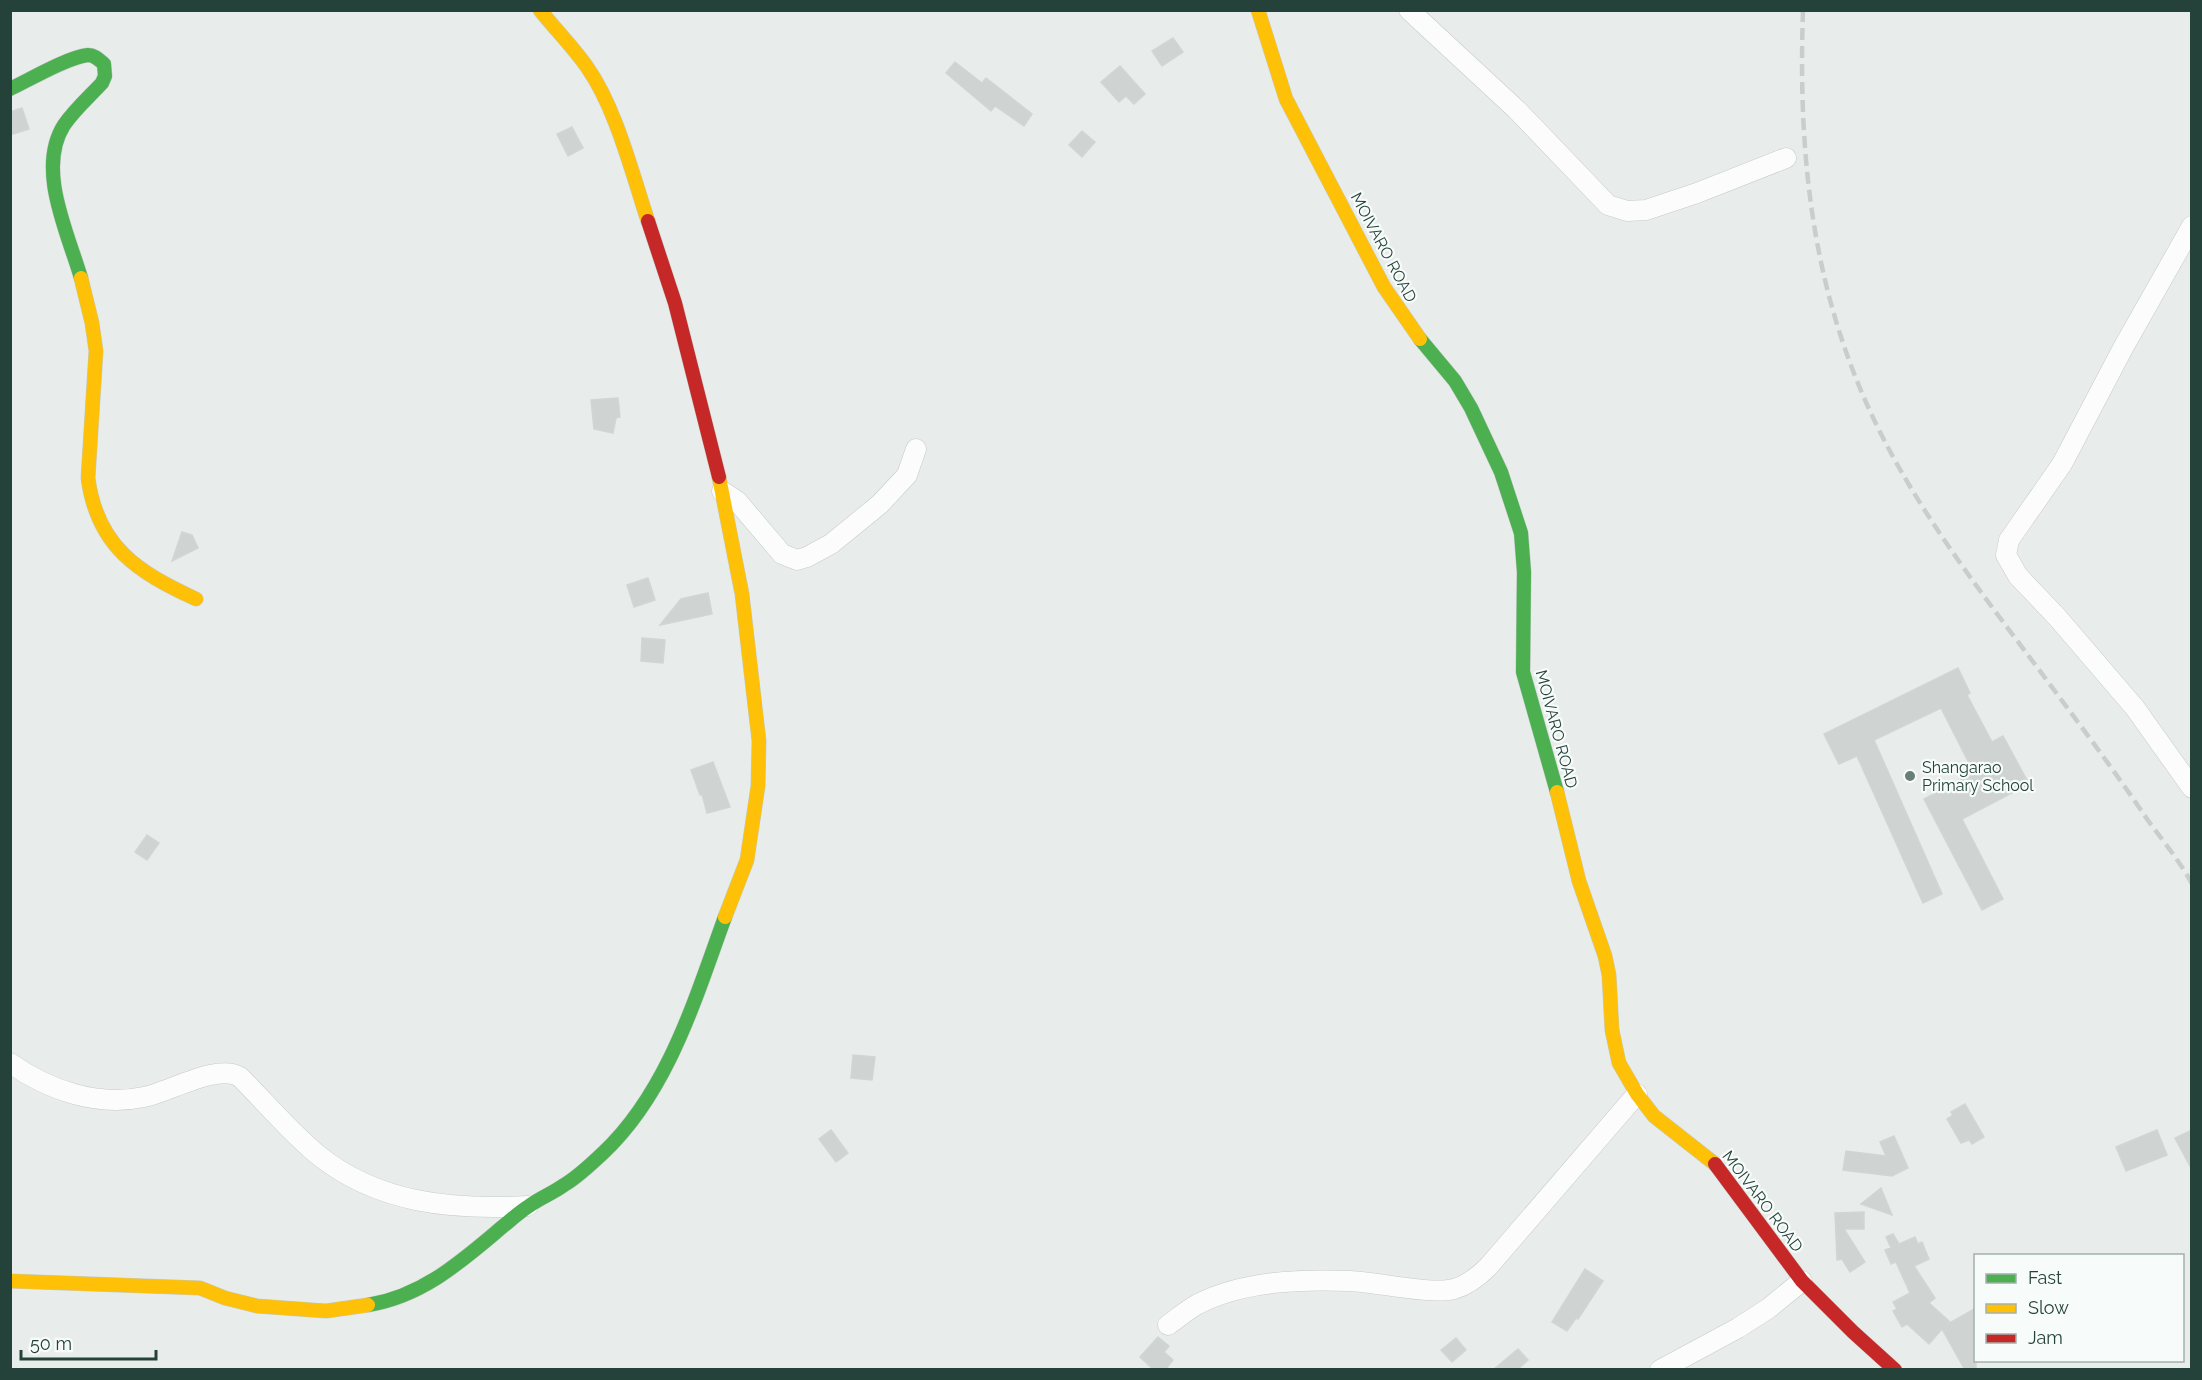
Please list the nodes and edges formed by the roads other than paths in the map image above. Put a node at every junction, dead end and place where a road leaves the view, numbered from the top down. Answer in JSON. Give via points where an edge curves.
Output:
{"nodes":[{"id":1,"x":540,"y":10,"type":"edge"},
{"id":2,"x":1258,"y":10,"type":"edge"},
{"id":3,"x":1409,"y":10,"type":"edge"},
{"id":4,"x":10,"y":89,"type":"edge"},
{"id":5,"x":1786,"y":158,"type":"dead end"},
{"id":6,"x":2192,"y":226,"type":"edge"},
{"id":7,"x":916,"y":449,"type":"dead end"},
{"id":8,"x":722,"y":491,"type":"junction"},
{"id":9,"x":196,"y":599,"type":"dead end"},
{"id":10,"x":2192,"y":788,"type":"edge"},
{"id":11,"x":10,"y":1063,"type":"edge"},
{"id":12,"x":1637,"y":1094,"type":"junction"},
{"id":13,"x":528,"y":1206,"type":"junction"},
{"id":14,"x":10,"y":1281,"type":"edge"},
{"id":15,"x":1802,"y":1281,"type":"junction"},
{"id":16,"x":1168,"y":1325,"type":"dead end"},
{"id":17,"x":1660,"y":1370,"type":"edge"},
{"id":18,"x":1895,"y":1370,"type":"edge"}],
"edges":[{"from":1,"to":8,"type":"street","via":[[587,67],[611,115],[675,303]]},
{"from":2,"to":12,"type":"street","name":"MOIVARO ROAD","via":[[1286,99],[1365,251],[1408,324],[1455,381],[1501,472],[1521,533],[1523,672],[1579,881],[1605,956],[1616,1051]]},
{"from":3,"to":5,"type":"street","via":[[1616,209],[1646,210]]},
{"from":4,"to":9,"type":"street","via":[[78,58],[95,56],[104,64],[102,83],[66,120],[57,136],[53,156],[57,202],[84,288],[96,351],[90,496],[96,516],[126,558]]},
{"from":6,"to":10,"type":"street","via":[[2062,464],[2009,540],[2006,555],[2018,576],[2135,708]]},
{"from":7,"to":8,"type":"street","via":[[907,476],[880,504],[831,544],[797,560],[782,554],[737,501]]},
{"from":8,"to":13,"type":"street","via":[[742,594],[759,741],[758,786],[747,860],[684,1027],[636,1118],[584,1170]]},
{"from":11,"to":13,"type":"street","via":[[61,1090],[123,1100],[230,1072],[240,1077],[318,1154],[363,1183],[432,1204],[464,1208]]},
{"from":12,"to":15,"type":"street","name":"MOIVARO ROAD","via":[[1659,1120],[1716,1164]]},
{"from":12,"to":16,"type":"street","via":[[1488,1267],[1464,1285],[1446,1290],[1351,1281],[1269,1284],[1200,1303]]},
{"from":13,"to":14,"type":"street","via":[[460,1265],[427,1286],[351,1309],[257,1306],[200,1288]]},
{"from":15,"to":17,"type":"street","via":[[1738,1328]]},
{"from":15,"to":18,"type":"street","name":"MOIVARO ROAD"}]}
